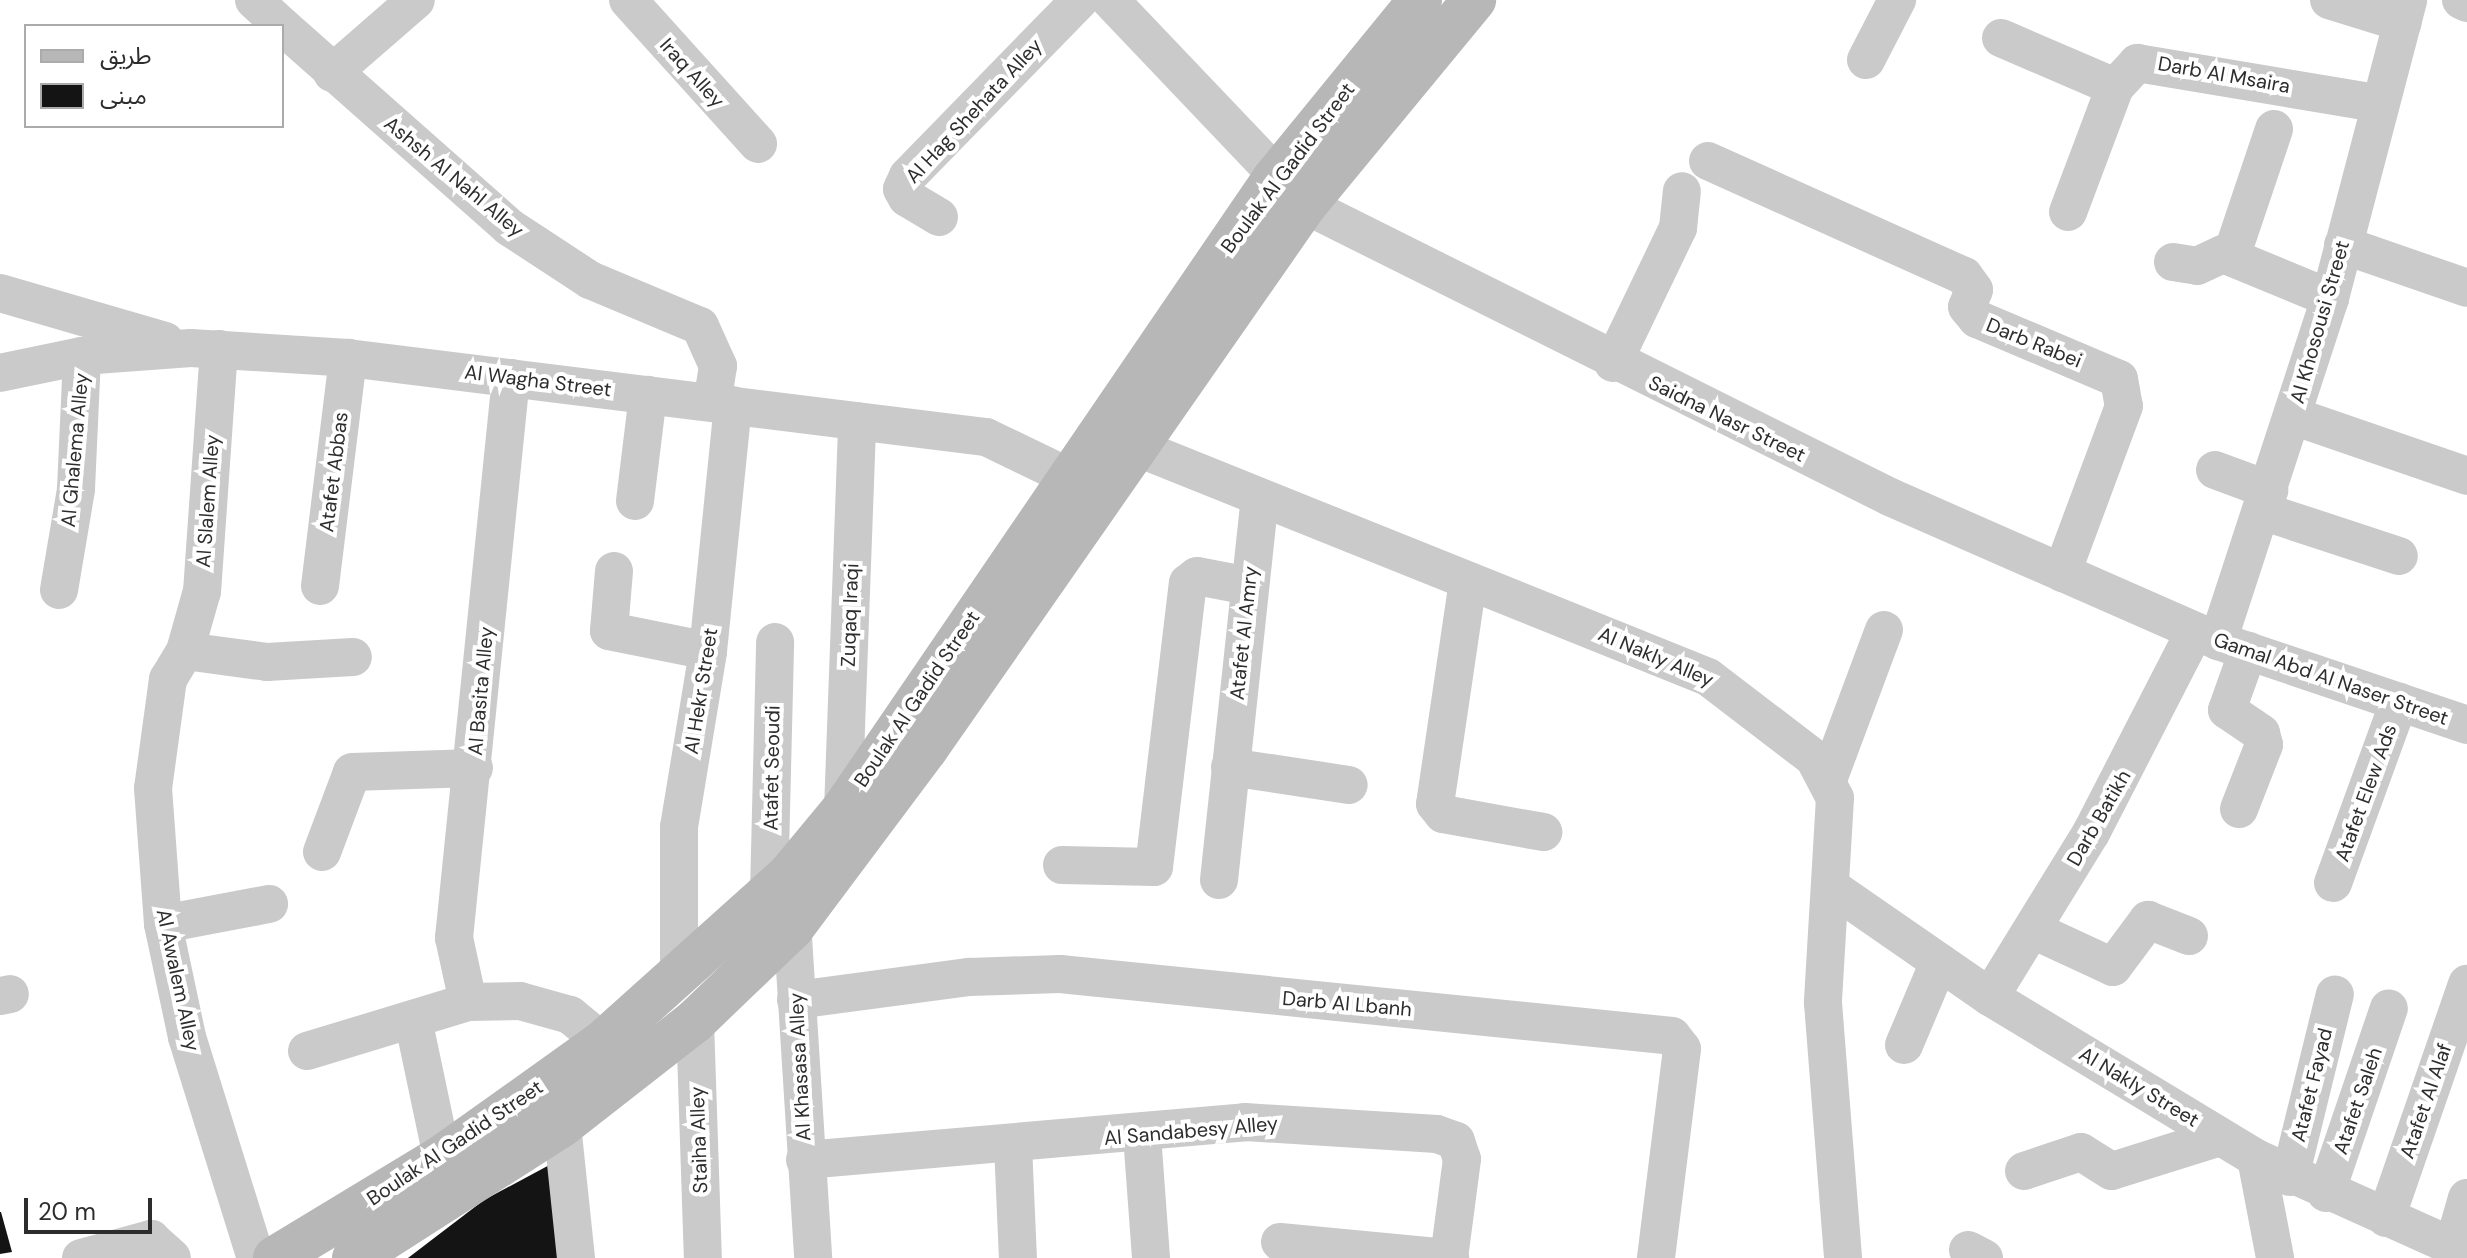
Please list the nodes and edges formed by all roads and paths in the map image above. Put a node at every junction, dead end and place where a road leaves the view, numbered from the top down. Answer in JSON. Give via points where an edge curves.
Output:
{"nodes":[{"id":1,"x":254,"y":0,"type":"edge"},
{"id":2,"x":416,"y":0,"type":"edge"},
{"id":3,"x":628,"y":0,"type":"edge"},
{"id":4,"x":1080,"y":0,"type":"edge"},
{"id":5,"x":1110,"y":0,"type":"edge"},
{"id":6,"x":1420,"y":0,"type":"edge"},
{"id":7,"x":1474,"y":0,"type":"edge"},
{"id":8,"x":1897,"y":0,"type":"edge"},
{"id":9,"x":2329,"y":0,"type":"edge"},
{"id":10,"x":2461,"y":0,"type":"edge"},
{"id":11,"x":2467,"y":3,"type":"edge"},
{"id":12,"x":2406,"y":12,"type":"edge"},
{"id":13,"x":280,"y":24,"type":"edge"},
{"id":14,"x":284,"y":28,"type":"edge"},
{"id":15,"x":2001,"y":38,"type":"dead end"},
{"id":16,"x":1866,"y":60,"type":"dead end"},
{"id":17,"x":332,"y":73,"type":"junction"},
{"id":18,"x":2115,"y":87,"type":"junction"},
{"id":19,"x":2381,"y":104,"type":"junction"},
{"id":20,"x":2274,"y":129,"type":"dead end"},
{"id":21,"x":758,"y":144,"type":"dead end"},
{"id":22,"x":1708,"y":161,"type":"dead end"},
{"id":23,"x":1682,"y":191,"type":"dead end"},
{"id":24,"x":1290,"y":192,"type":"junction"},
{"id":25,"x":2068,"y":212,"type":"dead end"},
{"id":26,"x":939,"y":217,"type":"dead end"},
{"id":27,"x":2343,"y":245,"type":"junction"},
{"id":28,"x":2231,"y":257,"type":"junction"},
{"id":29,"x":2173,"y":262,"type":"dead end"},
{"id":30,"x":2467,"y":288,"type":"edge"},
{"id":31,"x":0,"y":293,"type":"edge"},
{"id":32,"x":2330,"y":298,"type":"junction"},
{"id":33,"x":205,"y":349,"type":"junction"},
{"id":34,"x":82,"y":356,"type":"junction"},
{"id":35,"x":348,"y":358,"type":"junction"},
{"id":36,"x":1613,"y":363,"type":"junction"},
{"id":37,"x":0,"y":373,"type":"edge"},
{"id":38,"x":511,"y":378,"type":"junction"},
{"id":39,"x":648,"y":395,"type":"junction"},
{"id":40,"x":723,"y":404,"type":"junction"},
{"id":41,"x":2293,"y":416,"type":"junction"},
{"id":42,"x":857,"y":421,"type":"junction"},
{"id":43,"x":1117,"y":440,"type":"junction"},
{"id":44,"x":2215,"y":470,"type":"dead end"},
{"id":45,"x":1067,"y":476,"type":"junction"},
{"id":46,"x":2467,"y":476,"type":"edge"},
{"id":47,"x":1260,"y":498,"type":"junction"},
{"id":48,"x":635,"y":501,"type":"dead end"},
{"id":49,"x":2265,"y":501,"type":"junction"},
{"id":50,"x":2399,"y":556,"type":"dead end"},
{"id":51,"x":614,"y":571,"type":"dead end"},
{"id":52,"x":2062,"y":573,"type":"junction"},
{"id":53,"x":1468,"y":581,"type":"junction"},
{"id":54,"x":320,"y":586,"type":"dead end"},
{"id":55,"x":1249,"y":586,"type":"junction"},
{"id":56,"x":59,"y":590,"type":"dead end"},
{"id":57,"x":1884,"y":630,"type":"dead end"},
{"id":58,"x":2220,"y":641,"type":"junction"},
{"id":59,"x":775,"y":642,"type":"dead end"},
{"id":60,"x":185,"y":651,"type":"junction"},
{"id":61,"x":708,"y":651,"type":"junction"},
{"id":62,"x":353,"y":657,"type":"dead end"},
{"id":63,"x":2399,"y":702,"type":"junction"},
{"id":64,"x":2467,"y":725,"type":"edge"},
{"id":65,"x":1230,"y":767,"type":"junction"},
{"id":66,"x":474,"y":768,"type":"junction"},
{"id":67,"x":1829,"y":777,"type":"junction"},
{"id":68,"x":1349,"y":785,"type":"dead end"},
{"id":69,"x":2239,"y":809,"type":"dead end"},
{"id":70,"x":843,"y":810,"type":"junction"},
{"id":71,"x":1543,"y":832,"type":"dead end"},
{"id":72,"x":322,"y":852,"type":"dead end"},
{"id":73,"x":1062,"y":865,"type":"dead end"},
{"id":74,"x":1219,"y":880,"type":"dead end"},
{"id":75,"x":2333,"y":883,"type":"dead end"},
{"id":76,"x":1831,"y":887,"type":"junction"},
{"id":77,"x":783,"y":899,"type":"junction"},
{"id":78,"x":269,"y":904,"type":"dead end"},
{"id":79,"x":163,"y":924,"type":"junction"},
{"id":80,"x":2033,"y":930,"type":"junction"},
{"id":81,"x":2189,"y":936,"type":"dead end"},
{"id":82,"x":1939,"y":962,"type":"junction"},
{"id":83,"x":679,"y":977,"type":"junction"},
{"id":84,"x":2467,"y":984,"type":"edge"},
{"id":85,"x":2335,"y":994,"type":"dead end"},
{"id":86,"x":1990,"y":997,"type":"junction"},
{"id":87,"x":796,"y":1000,"type":"junction"},
{"id":88,"x":468,"y":1002,"type":"junction"},
{"id":89,"x":2389,"y":1008,"type":"dead end"},
{"id":90,"x":413,"y":1019,"type":"junction"},
{"id":91,"x":695,"y":1021,"type":"junction"},
{"id":92,"x":603,"y":1042,"type":"junction"},
{"id":93,"x":1904,"y":1045,"type":"dead end"},
{"id":94,"x":307,"y":1051,"type":"dead end"},
{"id":95,"x":2454,"y":1061,"type":"edge"},
{"id":96,"x":562,"y":1125,"type":"junction"},
{"id":97,"x":1142,"y":1135,"type":"junction"},
{"id":98,"x":2220,"y":1137,"type":"junction"},
{"id":99,"x":1013,"y":1145,"type":"junction"},
{"id":100,"x":442,"y":1157,"type":"junction"},
{"id":101,"x":2256,"y":1158,"type":"junction"},
{"id":102,"x":805,"y":1160,"type":"junction"},
{"id":103,"x":2024,"y":1171,"type":"dead end"},
{"id":104,"x":2290,"y":1177,"type":"junction"},
{"id":105,"x":2326,"y":1193,"type":"junction"},
{"id":106,"x":2467,"y":1198,"type":"edge"},
{"id":107,"x":2386,"y":1218,"type":"junction"},
{"id":108,"x":1280,"y":1242,"type":"dead end"},
{"id":109,"x":2460,"y":1250,"type":"edge"},
{"id":110,"x":81,"y":1258,"type":"edge"},
{"id":111,"x":172,"y":1258,"type":"edge"},
{"id":112,"x":256,"y":1258,"type":"edge"},
{"id":113,"x":275,"y":1258,"type":"edge"},
{"id":114,"x":354,"y":1258,"type":"edge"},
{"id":115,"x":576,"y":1258,"type":"edge"},
{"id":116,"x":703,"y":1258,"type":"edge"},
{"id":117,"x":813,"y":1258,"type":"edge"},
{"id":118,"x":1018,"y":1258,"type":"edge"},
{"id":119,"x":1151,"y":1258,"type":"edge"},
{"id":120,"x":1450,"y":1258,"type":"edge"},
{"id":121,"x":1656,"y":1258,"type":"edge"},
{"id":122,"x":1843,"y":1258,"type":"edge"},
{"id":123,"x":2275,"y":1258,"type":"edge"}],
"edges":[{"from":1,"to":13,"type":"street","name":"Ashsh Al Nahl Alley"},
{"from":2,"to":17,"type":"street"},
{"from":3,"to":21,"type":"street","name":"Iraq Alley"},
{"from":4,"to":26,"type":"street","name":"Al Hag Shehata Alley","via":[[908,176],[902,189],[907,198]]},
{"from":5,"to":24,"type":"street"},
{"from":6,"to":24,"type":"street","name":"Boulak Al Gadid Street"},
{"from":7,"to":24,"type":"street","name":"Boulak Al Gadid Street"},
{"from":8,"to":16,"type":"street"},
{"from":9,"to":12,"type":"street"},
{"from":10,"to":11,"type":"street"},
{"from":12,"to":19,"type":"street","name":"Al Khosousi Street"},
{"from":14,"to":17,"type":"street","name":"Ashsh Al Nahl Alley"},
{"from":15,"to":18,"type":"street"},
{"from":17,"to":40,"type":"street","name":"Ashsh Al Nahl Alley","via":[[509,227],[590,280],[700,326],[718,366]]},
{"from":18,"to":19,"type":"street","name":"Darb Al Msaira","via":[[2123,72],[2154,61]]},
{"from":18,"to":25,"type":"street"},
{"from":19,"to":27,"type":"street","name":"Al Khosousi Street"},
{"from":20,"to":28,"type":"street"},
{"from":22,"to":52,"type":"street","name":"Darb Rabei","via":[[1964,276],[1974,290],[1967,307],[1977,319],[2119,379],[2124,406]]},
{"from":23,"to":36,"type":"street","via":[[1678,228]]},
{"from":24,"to":36,"type":"street","name":"Saidna Nasr Street"},
{"from":24,"to":43,"type":"street","name":"Boulak Al Gadid Street"},
{"from":27,"to":30,"type":"street"},
{"from":27,"to":32,"type":"street","name":"Al Khosousi Street"},
{"from":28,"to":29,"type":"street","via":[[2214,254],[2197,266]]},
{"from":28,"to":32,"type":"street"},
{"from":31,"to":33,"type":"street"},
{"from":32,"to":41,"type":"street","name":"Al Khosousi Street"},
{"from":33,"to":34,"type":"street","name":"Al Wagha Street"},
{"from":33,"to":35,"type":"street","name":"Al Wagha Street"},
{"from":33,"to":60,"type":"street","name":"Al Slalem Alley","via":[[202,591]]},
{"from":34,"to":37,"type":"street","name":"Al Wagha Street"},
{"from":34,"to":56,"type":"street","name":"Al Ghalema Alley","via":[[76,489]]},
{"from":35,"to":38,"type":"street","name":"Al Wagha Street"},
{"from":35,"to":54,"type":"street","name":"Atafet Abbas"},
{"from":36,"to":52,"type":"street","name":"Saidna Nasr Street"},
{"from":38,"to":39,"type":"street","name":"Al Wagha Street"},
{"from":38,"to":66,"type":"street","name":"Al Basita Alley"},
{"from":39,"to":40,"type":"street","name":"Al Wagha Street"},
{"from":39,"to":48,"type":"street"},
{"from":40,"to":42,"type":"street","name":"Al Wagha Street"},
{"from":40,"to":61,"type":"street","name":"Al Hekr Street"},
{"from":41,"to":46,"type":"street"},
{"from":41,"to":49,"type":"street","name":"Al Khosousi Street"},
{"from":42,"to":45,"type":"street","name":"Al Wagha Street","via":[[986,437]]},
{"from":42,"to":70,"type":"street","name":"Zuqaq Iraqi"},
{"from":43,"to":45,"type":"street","name":"Boulak Al Gadid Street"},
{"from":43,"to":47,"type":"street","name":"Al Nakly Alley"},
{"from":43,"to":77,"type":"street","name":"Boulak Al Gadid Street"},
{"from":44,"to":49,"type":"street"},
{"from":45,"to":70,"type":"street","name":"Boulak Al Gadid Street"},
{"from":47,"to":53,"type":"street","name":"Al Nakly Alley"},
{"from":47,"to":55,"type":"street","name":"Atafet Al Amry"},
{"from":49,"to":50,"type":"street"},
{"from":49,"to":58,"type":"street","name":"Al Khosousi Street"},
{"from":51,"to":61,"type":"street","via":[[609,631]]},
{"from":52,"to":58,"type":"street","name":"Saidna Nasr Street"},
{"from":53,"to":67,"type":"street","name":"Al Nakly Alley","via":[[1708,677]]},
{"from":53,"to":71,"type":"street","via":[[1435,804],[1443,814]]},
{"from":55,"to":65,"type":"street","name":"Atafet Al Amry"},
{"from":55,"to":73,"type":"street","via":[[1197,576],[1188,583],[1154,867]]},
{"from":57,"to":67,"type":"street"},
{"from":58,"to":63,"type":"street","name":"Gamal Abd Al Naser Street"},
{"from":58,"to":69,"type":"street","via":[[2227,710],[2261,733],[2264,745]]},
{"from":58,"to":80,"type":"street","name":"Darb Batikh"},
{"from":59,"to":77,"type":"street","name":"Atafet Seoudi"},
{"from":60,"to":62,"type":"street","via":[[267,662]]},
{"from":60,"to":79,"type":"street","name":"Al Awalem Alley","via":[[168,679],[153,788]]},
{"from":61,"to":83,"type":"street","name":"Al Hekr Street","via":[[679,827]]},
{"from":63,"to":64,"type":"street","name":"Gamal Abd Al Naser Street"},
{"from":63,"to":75,"type":"street","name":"Atafet Elew Ads"},
{"from":65,"to":68,"type":"street"},
{"from":65,"to":74,"type":"street","name":"Atafet Al Amry"},
{"from":66,"to":72,"type":"street","via":[[352,772]]},
{"from":66,"to":88,"type":"street","name":"Al Basita Alley","via":[[454,938]]},
{"from":67,"to":76,"type":"street","via":[[1836,819]]},
{"from":70,"to":77,"type":"street","name":"Boulak Al Gadid Street"},
{"from":76,"to":82,"type":"street","name":"Al Nakly Street"},
{"from":76,"to":122,"type":"street","via":[[1824,1053],[1836,1115]]},
{"from":77,"to":83,"type":"street","name":"Boulak Al Gadid Street"},
{"from":77,"to":87,"type":"street","name":"Al Khasasa Alley"},
{"from":77,"to":91,"type":"street","name":"Boulak Al Gadid Street"},
{"from":78,"to":79,"type":"street"},
{"from":79,"to":112,"type":"street","name":"Al Awalem Alley","via":[[187,1037]]},
{"from":80,"to":81,"type":"street","via":[[2113,967],[2148,920]]},
{"from":80,"to":86,"type":"street","name":"Darb Batikh"},
{"from":82,"to":86,"type":"street","name":"Al Nakly Street"},
{"from":82,"to":93,"type":"street"},
{"from":83,"to":92,"type":"street","name":"Boulak Al Gadid Street"},
{"from":84,"to":95,"type":"street","name":"Atafet Al Alaf"},
{"from":85,"to":104,"type":"street","name":"Atafet Fayad"},
{"from":86,"to":98,"type":"street","name":"Al Nakly Street"},
{"from":87,"to":102,"type":"street","name":"Al Khasasa Alley"},
{"from":87,"to":121,"type":"street","name":"Darb Al Lbanh","via":[[969,977],[1060,974],[1672,1036],[1682,1049]]},
{"from":88,"to":90,"type":"street"},
{"from":88,"to":92,"type":"street","via":[[520,1001],[570,1015]]},
{"from":89,"to":105,"type":"street","name":"Atafet Saleh"},
{"from":90,"to":94,"type":"street"},
{"from":90,"to":100,"type":"street"},
{"from":91,"to":96,"type":"street","name":"Boulak Al Gadid Street"},
{"from":91,"to":116,"type":"street","name":"Staiha Alley"},
{"from":92,"to":100,"type":"street","name":"Boulak Al Gadid Street"},
{"from":95,"to":107,"type":"street","name":"Atafet Al Alaf"},
{"from":96,"to":114,"type":"street","name":"Boulak Al Gadid Street"},
{"from":96,"to":115,"type":"street"},
{"from":97,"to":99,"type":"street","name":"Al Sandabesy Alley"},
{"from":97,"to":119,"type":"street"},
{"from":97,"to":120,"type":"street","name":"Al Sandabesy Alley","via":[[1245,1122],[1344,1123],[1450,1137],[1462,1159]]},
{"from":98,"to":101,"type":"street","name":"Al Nakly Street"},
{"from":98,"to":103,"type":"street","via":[[2112,1171],[2081,1152]]},
{"from":99,"to":102,"type":"street","name":"Al Sandabesy Alley"},
{"from":99,"to":118,"type":"street"},
{"from":100,"to":113,"type":"street","name":"Boulak Al Gadid Street"},
{"from":101,"to":104,"type":"street","name":"Al Nakly Street"},
{"from":101,"to":123,"type":"street"},
{"from":102,"to":117,"type":"street","name":"Al Khasasa Alley"},
{"from":104,"to":105,"type":"street","name":"Al Nakly Street"},
{"from":105,"to":107,"type":"street","name":"Al Nakly Street"},
{"from":106,"to":109,"type":"street"},
{"from":107,"to":109,"type":"street","name":"Al Nakly Street"},
{"from":108,"to":120,"type":"street"},
{"from":110,"to":111,"type":"street","via":[[151,1239]]}]}
